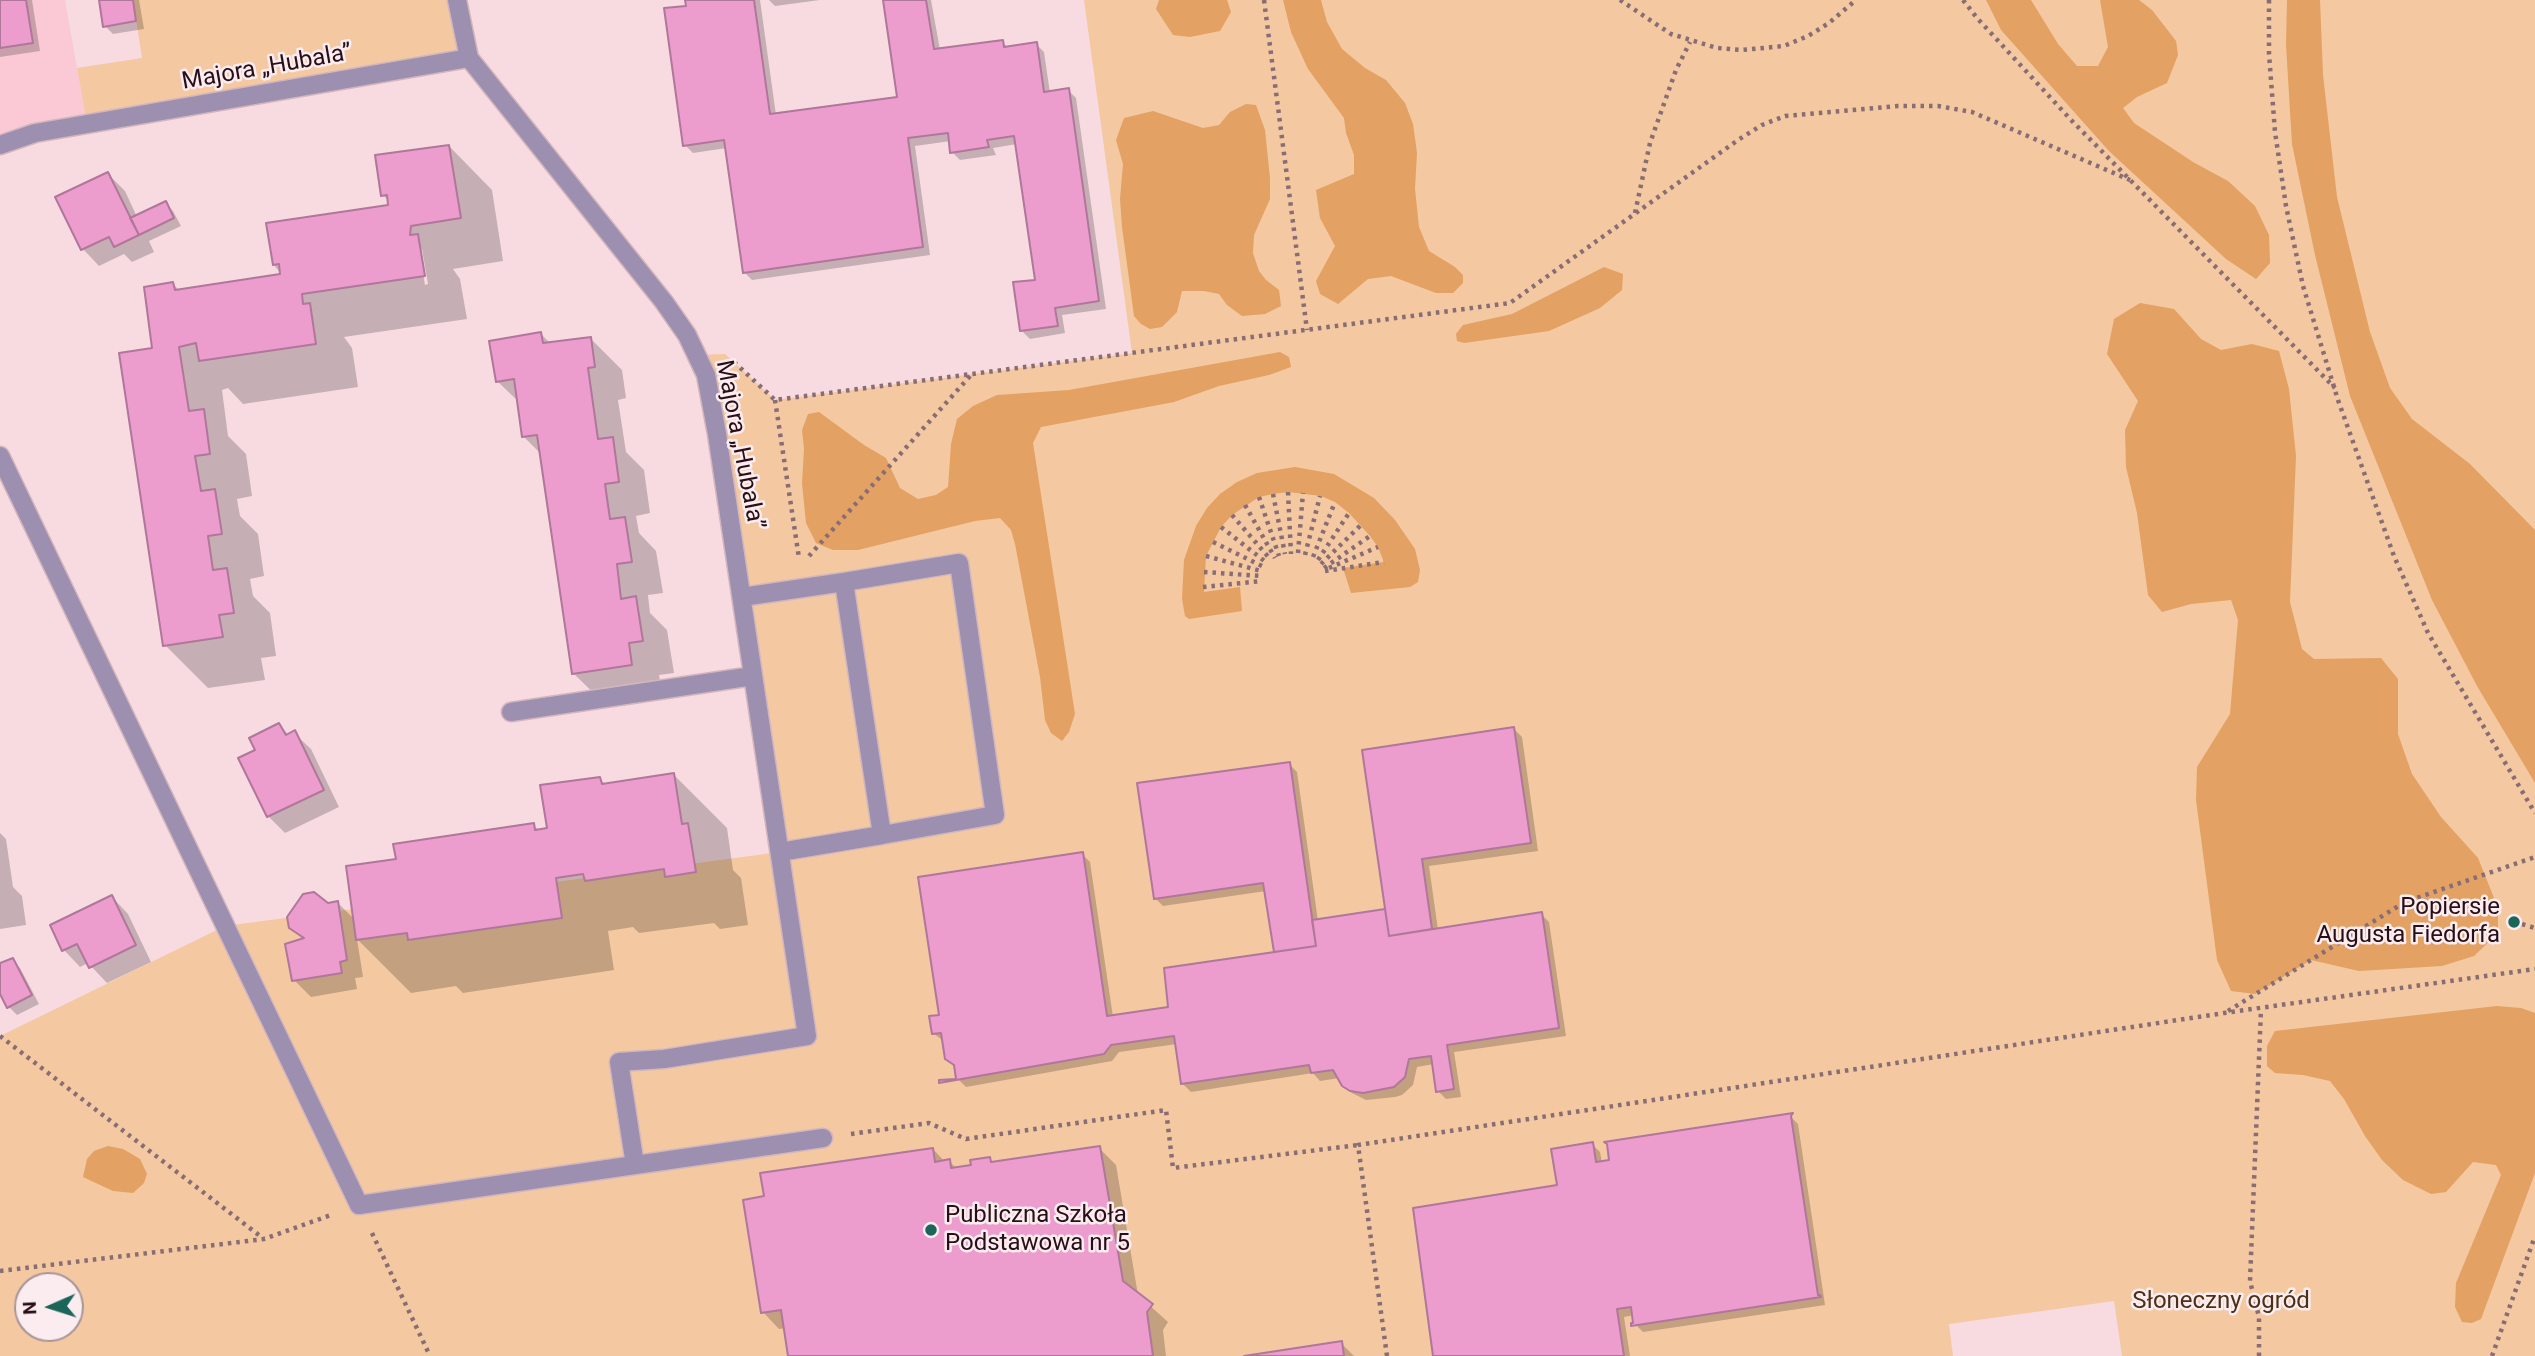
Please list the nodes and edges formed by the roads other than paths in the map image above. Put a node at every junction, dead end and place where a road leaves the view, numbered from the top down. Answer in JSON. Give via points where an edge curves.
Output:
{"nodes":[{"id":1,"x":457,"y":0,"type":"edge"},
{"id":2,"x":468,"y":58,"type":"junction"},
{"id":3,"x":0,"y":145,"type":"edge"},
{"id":4,"x":0,"y":456,"type":"edge"},
{"id":5,"x":844,"y":582,"type":"junction"},
{"id":6,"x":742,"y":597,"type":"junction"},
{"id":7,"x":753,"y":676,"type":"junction"},
{"id":8,"x":511,"y":712,"type":"dead end"},
{"id":9,"x":881,"y":835,"type":"junction"},
{"id":10,"x":780,"y":852,"type":"junction"},
{"id":11,"x":823,"y":1138,"type":"road end"},
{"id":12,"x":635,"y":1165,"type":"junction"}],
"edges":[{"from":1,"to":2,"type":"street"},
{"from":2,"to":3,"type":"street","name":"Majora „Hubala”","via":[[35,134]]},
{"from":2,"to":6,"type":"street","name":"Majora „Hubala”","via":[[664,302],[698,355],[717,434]]},
{"from":4,"to":12,"type":"street","via":[[359,1205]]},
{"from":5,"to":6,"type":"street"},
{"from":5,"to":9,"type":"street"},
{"from":5,"to":9,"type":"street","via":[[958,563],[965,605],[995,815]]},
{"from":6,"to":7,"type":"street","name":"Majora „Hubala”"},
{"from":7,"to":8,"type":"street"},
{"from":7,"to":10,"type":"street","name":"Majora „Hubala”"},
{"from":9,"to":10,"type":"street"},
{"from":10,"to":12,"type":"street","name":"Majora „Hubala”","via":[[807,1036],[619,1062]]},
{"from":11,"to":12,"type":"street"}]}
